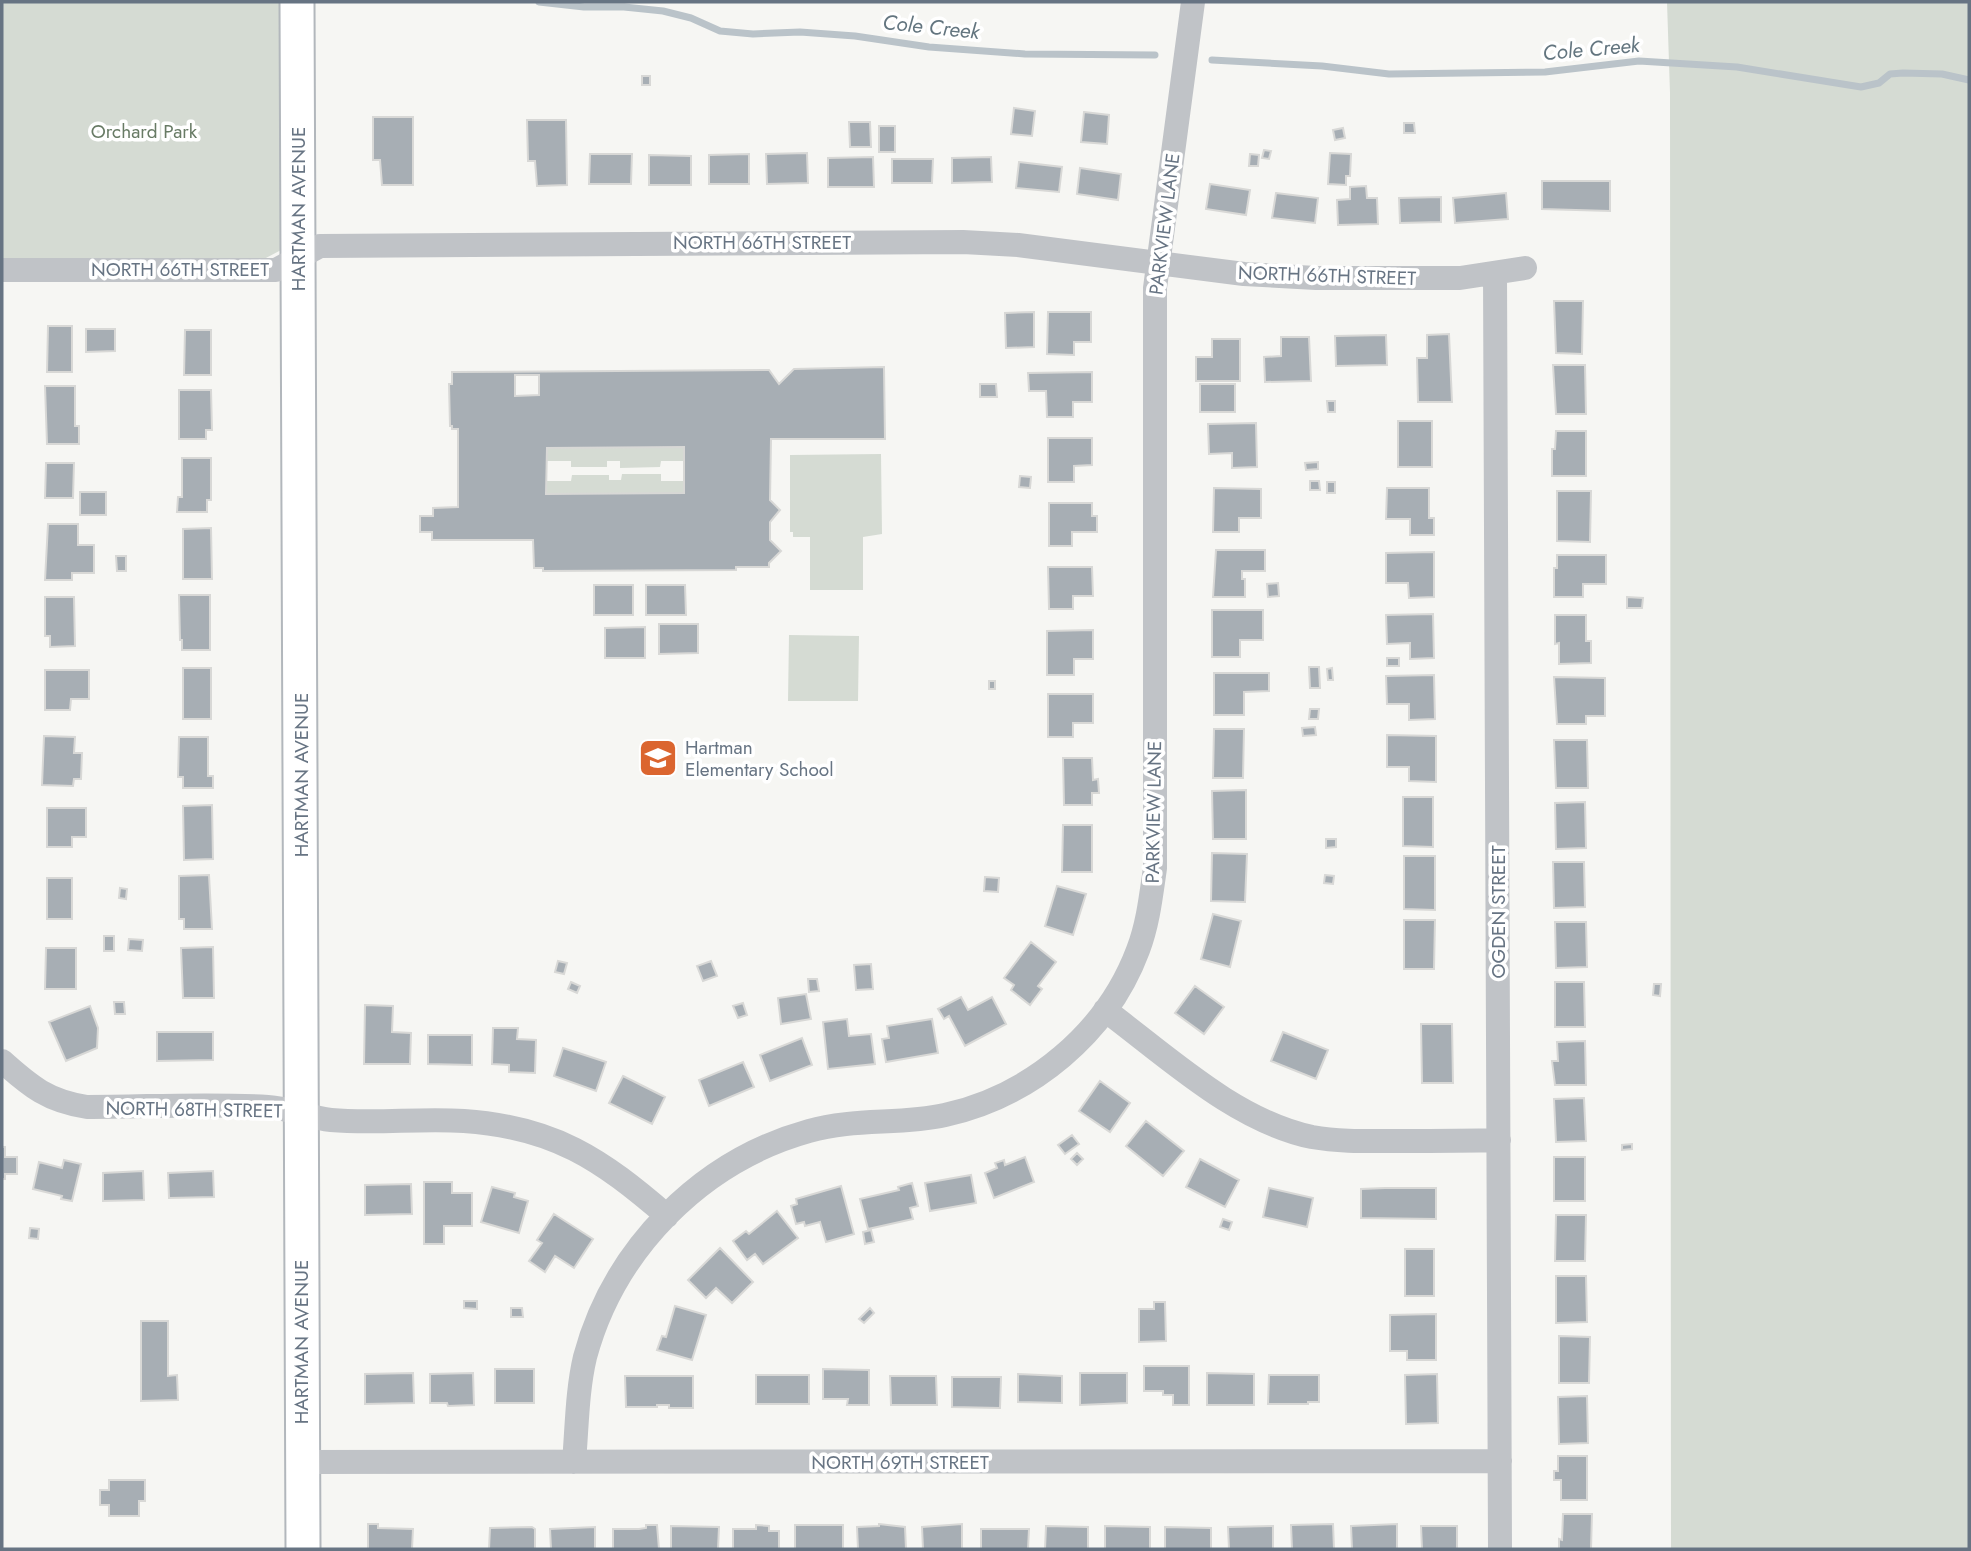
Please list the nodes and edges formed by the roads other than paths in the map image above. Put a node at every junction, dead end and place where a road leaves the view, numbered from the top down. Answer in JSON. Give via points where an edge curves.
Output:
{"nodes":[{"id":1,"x":297,"y":2,"type":"edge"},
{"id":2,"x":1193,"y":2,"type":"edge"},
{"id":3,"x":298,"y":257,"type":"junction"},
{"id":4,"x":1156,"y":262,"type":"junction"},
{"id":5,"x":1525,"y":268,"type":"dead end"},
{"id":6,"x":2,"y":270,"type":"edge"},
{"id":7,"x":1495,"y":274,"type":"junction"},
{"id":8,"x":1105,"y":1010,"type":"junction"},
{"id":9,"x":2,"y":1061,"type":"edge"},
{"id":10,"x":301,"y":1113,"type":"junction"},
{"id":11,"x":1499,"y":1140,"type":"junction"},
{"id":12,"x":667,"y":1216,"type":"junction"},
{"id":13,"x":1500,"y":1461,"type":"junction"},
{"id":14,"x":301,"y":1462,"type":"junction"},
{"id":15,"x":574,"y":1462,"type":"junction"},
{"id":16,"x":303,"y":1549,"type":"edge"},
{"id":17,"x":1500,"y":1549,"type":"edge"}],
"edges":[{"from":1,"to":3,"type":"main road","name":"HARTMAN AVENUE"},
{"from":2,"to":4,"type":"street","name":"PARKVIEW LANE"},
{"from":3,"to":4,"type":"street","name":"NORTH 66TH STREET","via":[[320,246],[963,242]]},
{"from":3,"to":6,"type":"street","name":"NORTH 66TH STREET","via":[[276,270]]},
{"from":3,"to":10,"type":"main road","name":"HARTMAN AVENUE"},
{"from":4,"to":7,"type":"street","name":"NORTH 66TH STREET","via":[[1316,278]]},
{"from":4,"to":8,"type":"street","name":"PARKVIEW LANE","via":[[1155,868],[1138,950]]},
{"from":5,"to":7,"type":"street","name":"NORTH 66TH STREET"},
{"from":7,"to":11,"type":"street","name":"OGDEN STREET"},
{"from":8,"to":11,"type":"street","via":[[1226,1101],[1285,1130],[1346,1141]]},
{"from":8,"to":12,"type":"street","name":"PARKVIEW LANE","via":[[1064,1055],[1004,1094],[945,1115],[837,1125],[783,1140],[718,1172]]},
{"from":9,"to":10,"type":"street","name":"NORTH 68TH STREET","via":[[36,1090],[64,1104],[270,1107]]},
{"from":10,"to":12,"type":"street","name":"NORTH 68TH STREET","via":[[329,1120],[464,1121],[539,1134],[612,1170]]},
{"from":10,"to":14,"type":"main road","name":"HARTMAN AVENUE"},
{"from":11,"to":13,"type":"street","name":"OGDEN STREET"},
{"from":12,"to":15,"type":"street","name":"PARKVIEW LANE","via":[[626,1265],[595,1328],[579,1388]]},
{"from":13,"to":15,"type":"street","name":"NORTH 69TH STREET"},
{"from":13,"to":17,"type":"street","name":"OGDEN STREET"},
{"from":14,"to":15,"type":"street","name":"NORTH 69TH STREET"},
{"from":14,"to":16,"type":"main road","name":"HARTMAN AVENUE"}]}
